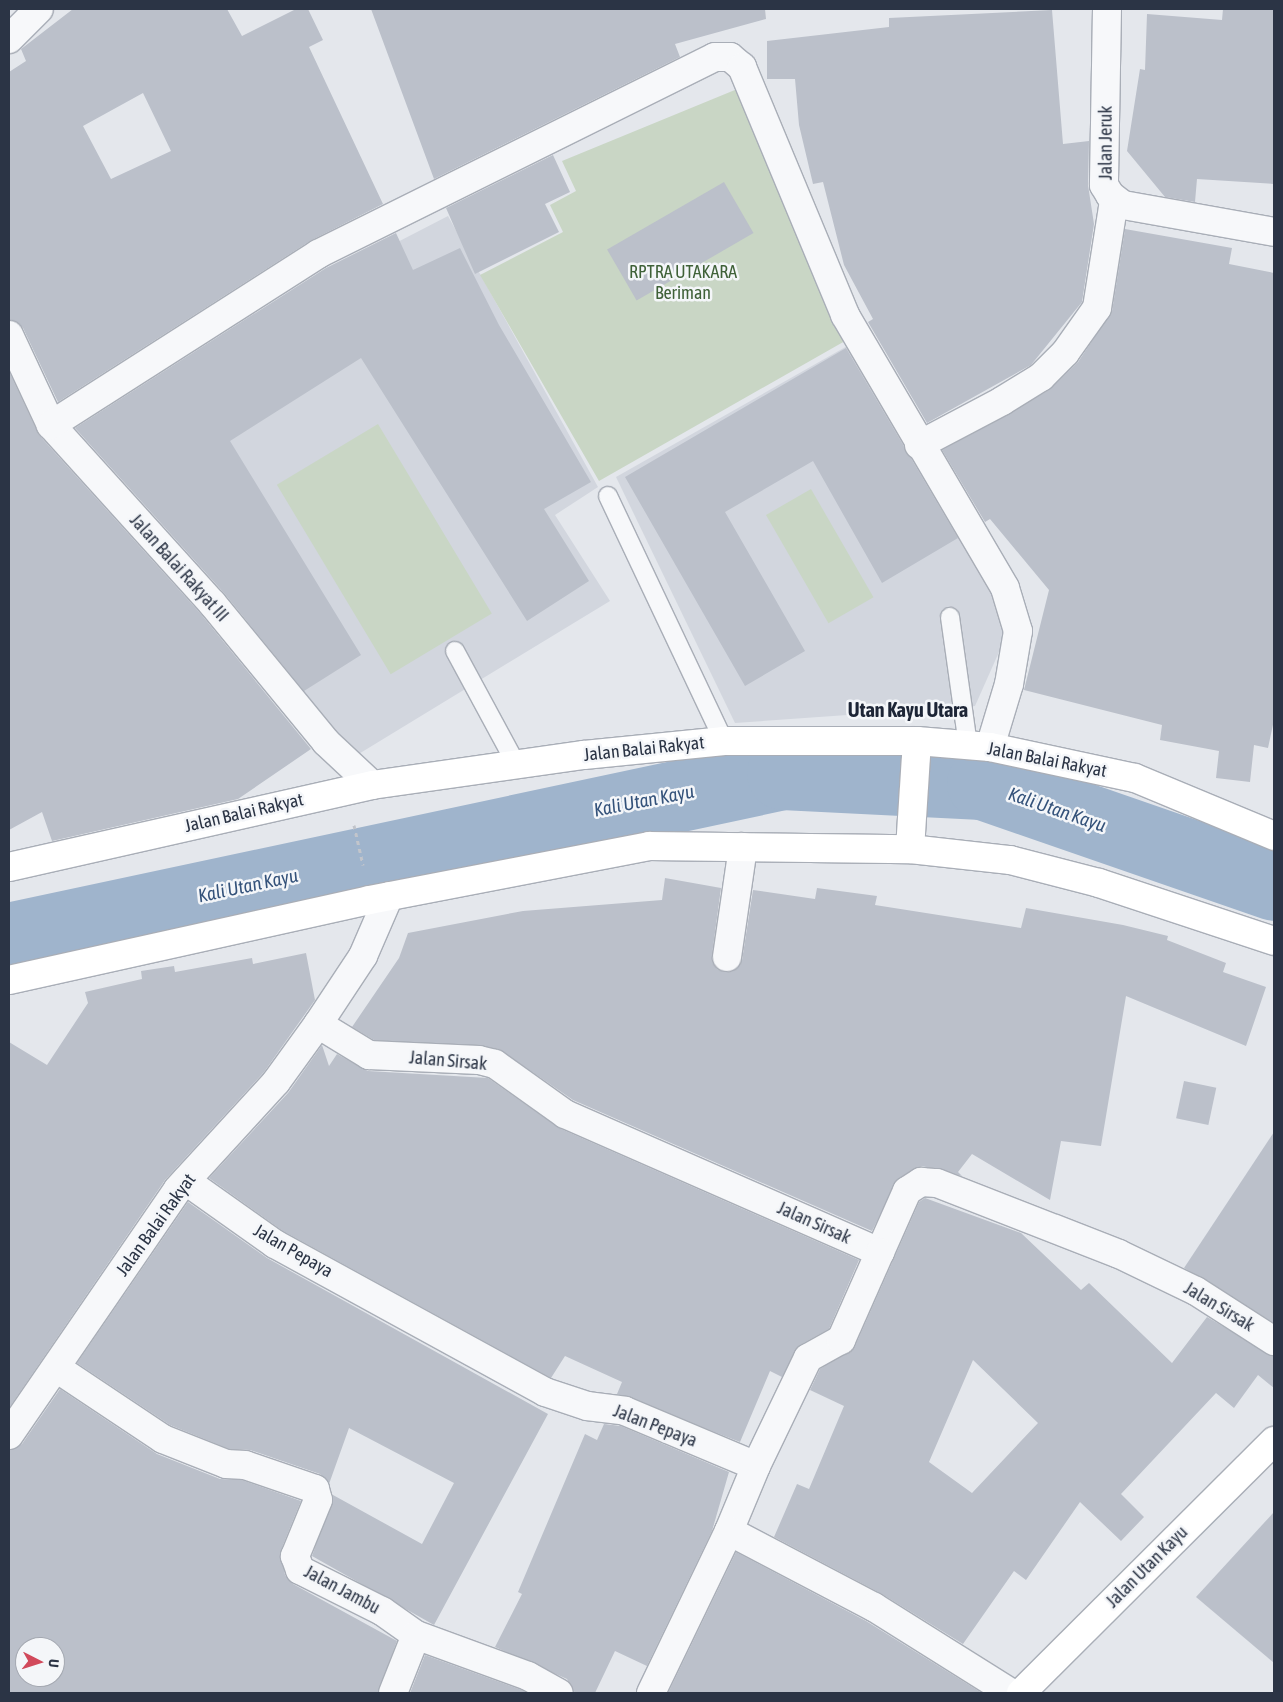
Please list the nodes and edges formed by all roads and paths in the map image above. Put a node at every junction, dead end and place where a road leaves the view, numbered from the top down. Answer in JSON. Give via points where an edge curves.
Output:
{"nodes":[{"id":1,"x":39,"y":9,"type":"edge"},
{"id":2,"x":1107,"y":9,"type":"edge"},
{"id":3,"x":9,"y":39,"type":"edge"},
{"id":4,"x":1114,"y":201,"type":"junction"},
{"id":5,"x":1274,"y":232,"type":"edge"},
{"id":6,"x":9,"y":335,"type":"edge"},
{"id":7,"x":51,"y":425,"type":"junction"},
{"id":8,"x":919,"y":445,"type":"junction"},
{"id":9,"x":608,"y":496,"type":"dead end"},
{"id":10,"x":950,"y":617,"type":"dead end"},
{"id":11,"x":455,"y":651,"type":"dead end"},
{"id":12,"x":724,"y":741,"type":"junction"},
{"id":13,"x":979,"y":746,"type":"junction"},
{"id":14,"x":917,"y":752,"type":"junction"},
{"id":15,"x":516,"y":764,"type":"junction"},
{"id":16,"x":372,"y":785,"type":"junction"},
{"id":17,"x":1274,"y":836,"type":"edge"},
{"id":18,"x":358,"y":840,"type":"dead end"},
{"id":19,"x":911,"y":841,"type":"junction"},
{"id":20,"x":743,"y":847,"type":"junction"},
{"id":21,"x":9,"y":867,"type":"edge"},
{"id":22,"x":363,"y":868,"type":"dead end"},
{"id":23,"x":389,"y":896,"type":"junction"},
{"id":24,"x":1274,"y":941,"type":"edge"},
{"id":25,"x":727,"y":957,"type":"dead end"},
{"id":26,"x":9,"y":980,"type":"edge"},
{"id":27,"x":318,"y":1024,"type":"junction"},
{"id":28,"x":186,"y":1181,"type":"junction"},
{"id":29,"x":880,"y":1252,"type":"junction"},
{"id":30,"x":1274,"y":1341,"type":"edge"},
{"id":31,"x":58,"y":1369,"type":"junction"},
{"id":32,"x":9,"y":1434,"type":"edge"},
{"id":33,"x":1274,"y":1442,"type":"edge"},
{"id":34,"x":756,"y":1466,"type":"junction"},
{"id":35,"x":729,"y":1531,"type":"junction"},
{"id":36,"x":416,"y":1635,"type":"junction"},
{"id":37,"x":393,"y":1693,"type":"edge"},
{"id":38,"x":559,"y":1693,"type":"edge"},
{"id":39,"x":651,"y":1693,"type":"edge"},
{"id":40,"x":1011,"y":1693,"type":"edge"},
{"id":41,"x":1021,"y":1693,"type":"edge"}],
"edges":[{"from":1,"to":3,"type":"street"},
{"from":2,"to":4,"type":"street","name":"Jalan Jeruk","via":[[1104,184]]},
{"from":4,"to":5,"type":"street","name":"Jalan Jeruk"},
{"from":4,"to":8,"type":"street","via":[[1097,308],[1066,353],[1041,377],[1002,402]]},
{"from":6,"to":7,"type":"street","name":"Jalan Balai Rakyat III"},
{"from":7,"to":8,"type":"street","via":[[318,254],[715,57],[730,57],[742,67],[845,315]]},
{"from":7,"to":16,"type":"street","name":"Jalan Balai Rakyat III","via":[[212,604],[326,742]]},
{"from":8,"to":13,"type":"street","via":[[1005,588],[1018,631],[1009,684]]},
{"from":9,"to":12,"type":"lane"},
{"from":10,"to":13,"type":"lane"},
{"from":11,"to":15,"type":"lane"},
{"from":12,"to":14,"type":"street","name":"Jalan Balai Rakyat"},
{"from":12,"to":15,"type":"street","name":"Jalan Balai Rakyat"},
{"from":13,"to":14,"type":"street","name":"Jalan Balai Rakyat"},
{"from":13,"to":17,"type":"street","name":"Jalan Balai Rakyat","via":[[1135,778]]},
{"from":14,"to":19,"type":"street"},
{"from":15,"to":16,"type":"street","name":"Jalan Balai Rakyat"},
{"from":16,"to":21,"type":"street","name":"Jalan Balai Rakyat"},
{"from":18,"to":22,"type":"path"},
{"from":19,"to":20,"type":"street"},
{"from":19,"to":24,"type":"street","via":[[1063,874]]},
{"from":20,"to":23,"type":"street","via":[[649,846]]},
{"from":20,"to":25,"type":"street"},
{"from":23,"to":26,"type":"street"},
{"from":23,"to":27,"type":"street","name":"Jalan Balai Rakyat","via":[[363,956]]},
{"from":27,"to":28,"type":"street","name":"Jalan Balai Rakyat","via":[[276,1082]]},
{"from":27,"to":29,"type":"street","name":"Jalan Sirsak","via":[[369,1056],[480,1060],[495,1064],[565,1114]]},
{"from":28,"to":31,"type":"street","name":"Jalan Balai Rakyat"},
{"from":28,"to":34,"type":"street","name":"Jalan Pepaya","via":[[275,1244],[545,1392],[587,1406],[625,1411]]},
{"from":29,"to":30,"type":"street","name":"Jalan Sirsak","via":[[907,1191],[921,1182],[937,1183],[1119,1254],[1196,1291]]},
{"from":29,"to":34,"type":"street","via":[[841,1340],[808,1358]]},
{"from":31,"to":32,"type":"street","name":"Jalan Balai Rakyat"},
{"from":31,"to":36,"type":"street","name":"Jalan Jambu","via":[[163,1439],[226,1464],[244,1465],[315,1489],[318,1500],[305,1524],[295,1564]]},
{"from":33,"to":41,"type":"street","name":"Jalan Utan Kayu"},
{"from":34,"to":35,"type":"street"},
{"from":35,"to":39,"type":"street"},
{"from":35,"to":40,"type":"street","via":[[874,1607]]},
{"from":36,"to":37,"type":"street"},
{"from":36,"to":38,"type":"street","name":"Jalan Jambu","via":[[528,1676]]}]}
